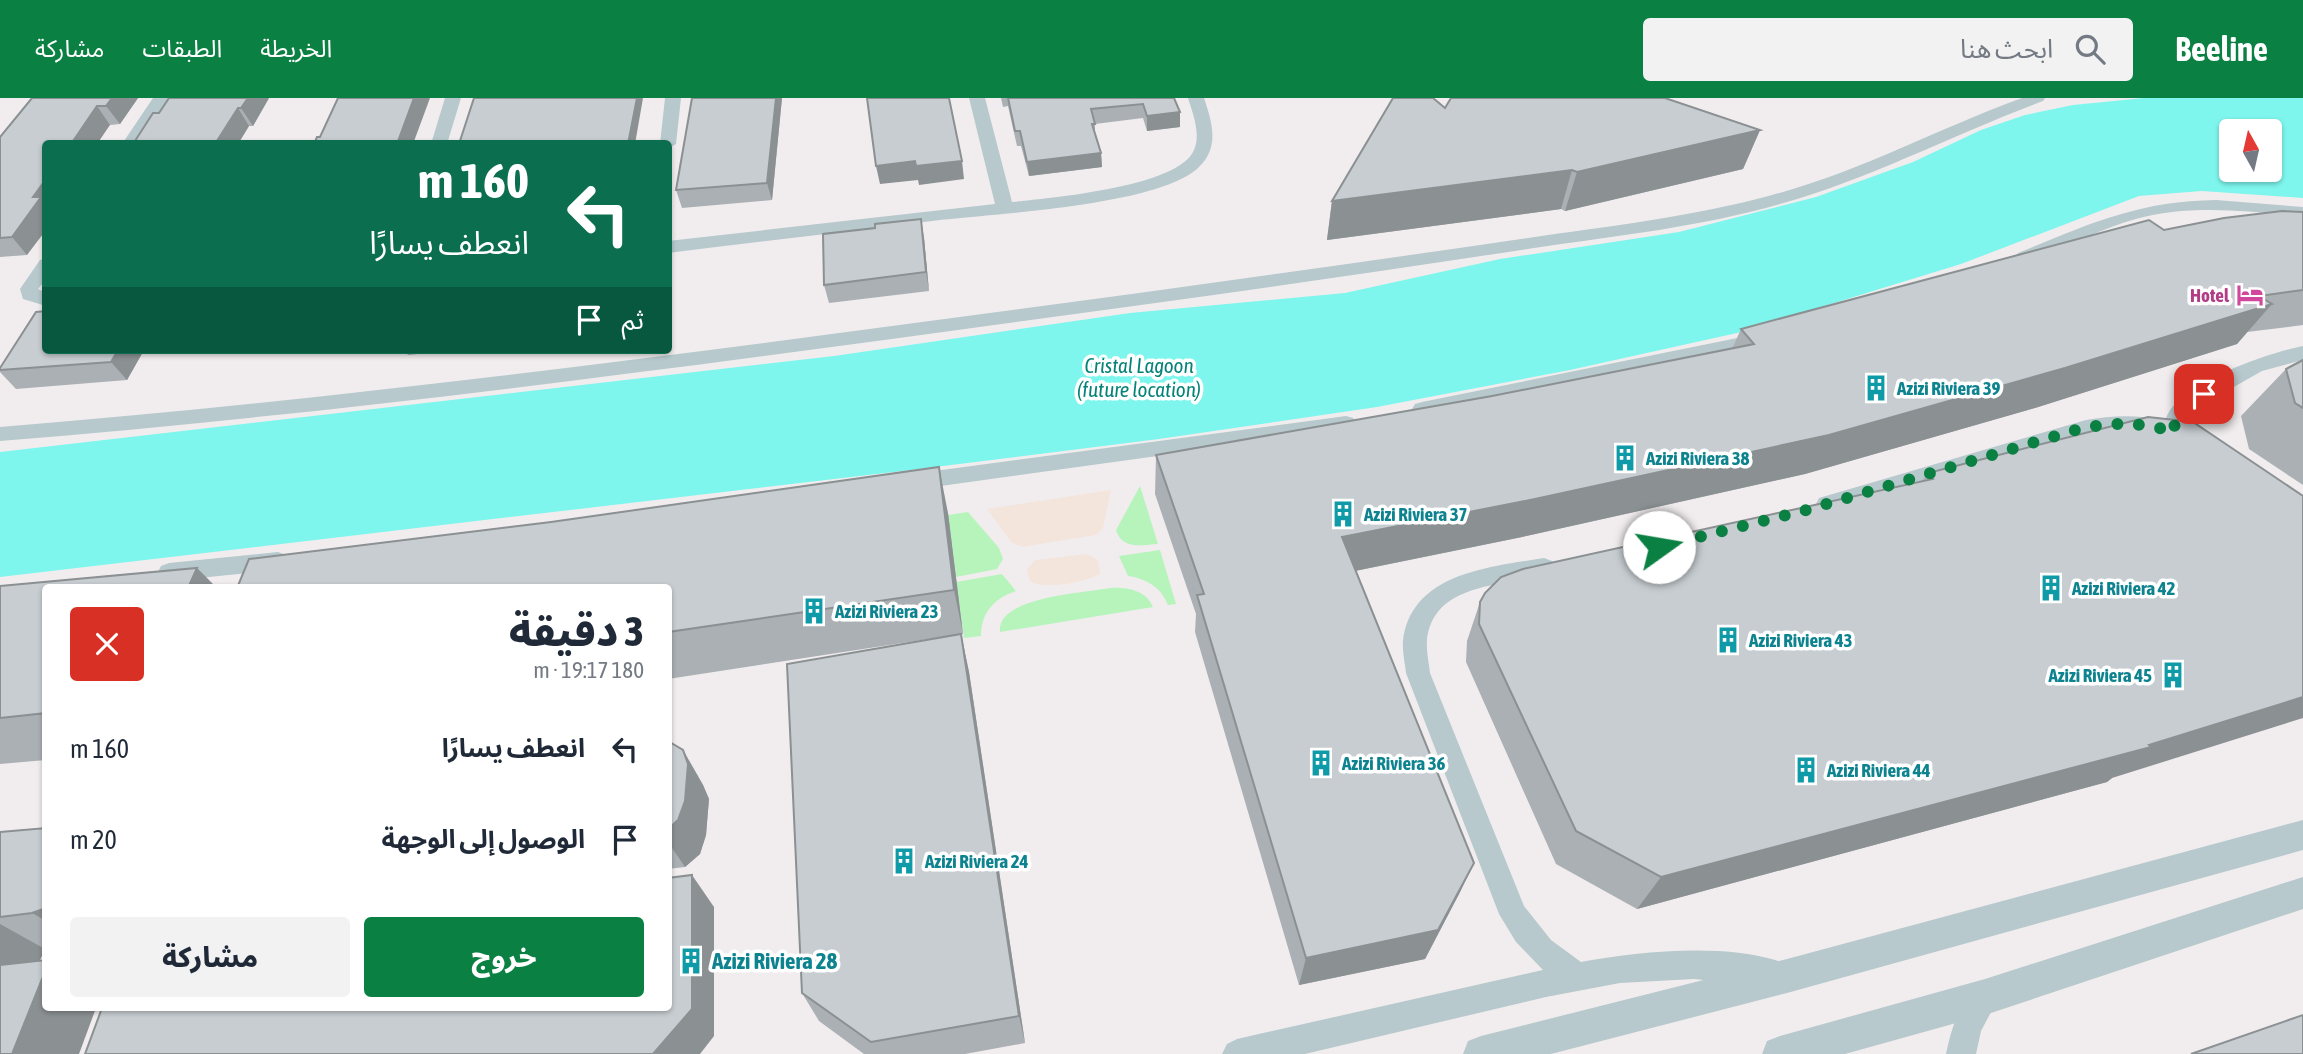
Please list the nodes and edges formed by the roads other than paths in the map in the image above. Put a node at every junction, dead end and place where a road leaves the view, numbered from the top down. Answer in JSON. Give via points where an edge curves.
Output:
{"nodes":[{"id":1,"x":162,"y":98,"type":"edge"},
{"id":2,"x":453,"y":98,"type":"edge"},
{"id":3,"x":673,"y":98,"type":"edge"},
{"id":4,"x":977,"y":98,"type":"edge"},
{"id":5,"x":1196,"y":98,"type":"edge"},
{"id":6,"x":1202,"y":98,"type":"edge"},
{"id":7,"x":2038,"y":98,"type":"edge"},
{"id":8,"x":133,"y":140,"type":"edge"},
{"id":9,"x":440,"y":140,"type":"edge"},
{"id":10,"x":668,"y":140,"type":"edge"},
{"id":11,"x":1072,"y":199,"type":"junction"},
{"id":12,"x":1005,"y":207,"type":"junction"},
{"id":13,"x":2303,"y":212,"type":"edge"},
{"id":14,"x":672,"y":247,"type":"edge"},
{"id":15,"x":2001,"y":267,"type":"edge"},
{"id":16,"x":42,"y":270,"type":"edge"},
{"id":17,"x":42,"y":300,"type":"edge"},
{"id":18,"x":1787,"y":333,"type":"edge"},
{"id":19,"x":2303,"y":353,"type":"edge"},
{"id":20,"x":1398,"y":414,"type":"edge"},
{"id":21,"x":1372,"y":419,"type":"edge"},
{"id":22,"x":2176,"y":431,"type":"junction"},
{"id":23,"x":0,"y":434,"type":"edge"},
{"id":24,"x":2203,"y":458,"type":"edge"},
{"id":25,"x":891,"y":485,"type":"edge"},
{"id":26,"x":1803,"y":511,"type":"edge"},
{"id":27,"x":302,"y":559,"type":"edge"},
{"id":28,"x":1568,"y":563,"type":"edge"},
{"id":29,"x":151,"y":574,"type":"edge"},
{"id":30,"x":2303,"y":835,"type":"edge"},
{"id":31,"x":2303,"y":893,"type":"edge"},
{"id":32,"x":1578,"y":975,"type":"junction"},
{"id":33,"x":1787,"y":976,"type":"junction"},
{"id":34,"x":1985,"y":997,"type":"junction"},
{"id":35,"x":1237,"y":1054,"type":"edge"},
{"id":36,"x":1480,"y":1054,"type":"edge"},
{"id":37,"x":1780,"y":1054,"type":"edge"},
{"id":38,"x":1962,"y":1054,"type":"edge"}],
"edges":[{"from":1,"to":8,"type":"street"},
{"from":2,"to":9,"type":"street"},
{"from":3,"to":10,"type":"street"},
{"from":4,"to":12,"type":"street"},
{"from":5,"to":11,"type":"street","via":[[1207,134],[1191,166],[1144,187]]},
{"from":6,"to":11,"type":"street","via":[[1218,136],[1213,160],[1203,171],[1171,187],[1148,192]]},
{"from":7,"to":23,"type":"street","via":[[1848,177],[1772,201],[1678,221],[614,370],[159,421]]},
{"from":11,"to":12,"type":"street"},
{"from":12,"to":14,"type":"street"},
{"from":13,"to":15,"type":"street","via":[[2193,207],[2133,215]]},
{"from":16,"to":17,"type":"street","via":[[29,289],[30,295]]},
{"from":18,"to":20,"type":"street"},
{"from":19,"to":22,"type":"street","via":[[2252,369],[2181,408],[2175,418]]},
{"from":21,"to":25,"type":"street"},
{"from":22,"to":24,"type":"street"},
{"from":22,"to":26,"type":"street","via":[[2128,423],[2086,427]]},
{"from":27,"to":29,"type":"street"},
{"from":28,"to":32,"type":"street","via":[[1474,579],[1450,588],[1426,609],[1418,623],[1414,655],[1513,914],[1535,945]]},
{"from":30,"to":33,"type":"street"},
{"from":31,"to":34,"type":"street"},
{"from":32,"to":33,"type":"street","via":[[1679,963]]},
{"from":32,"to":35,"type":"street"},
{"from":33,"to":36,"type":"street"},
{"from":34,"to":37,"type":"street"},
{"from":34,"to":38,"type":"street","via":[[1966,1031]]}]}
